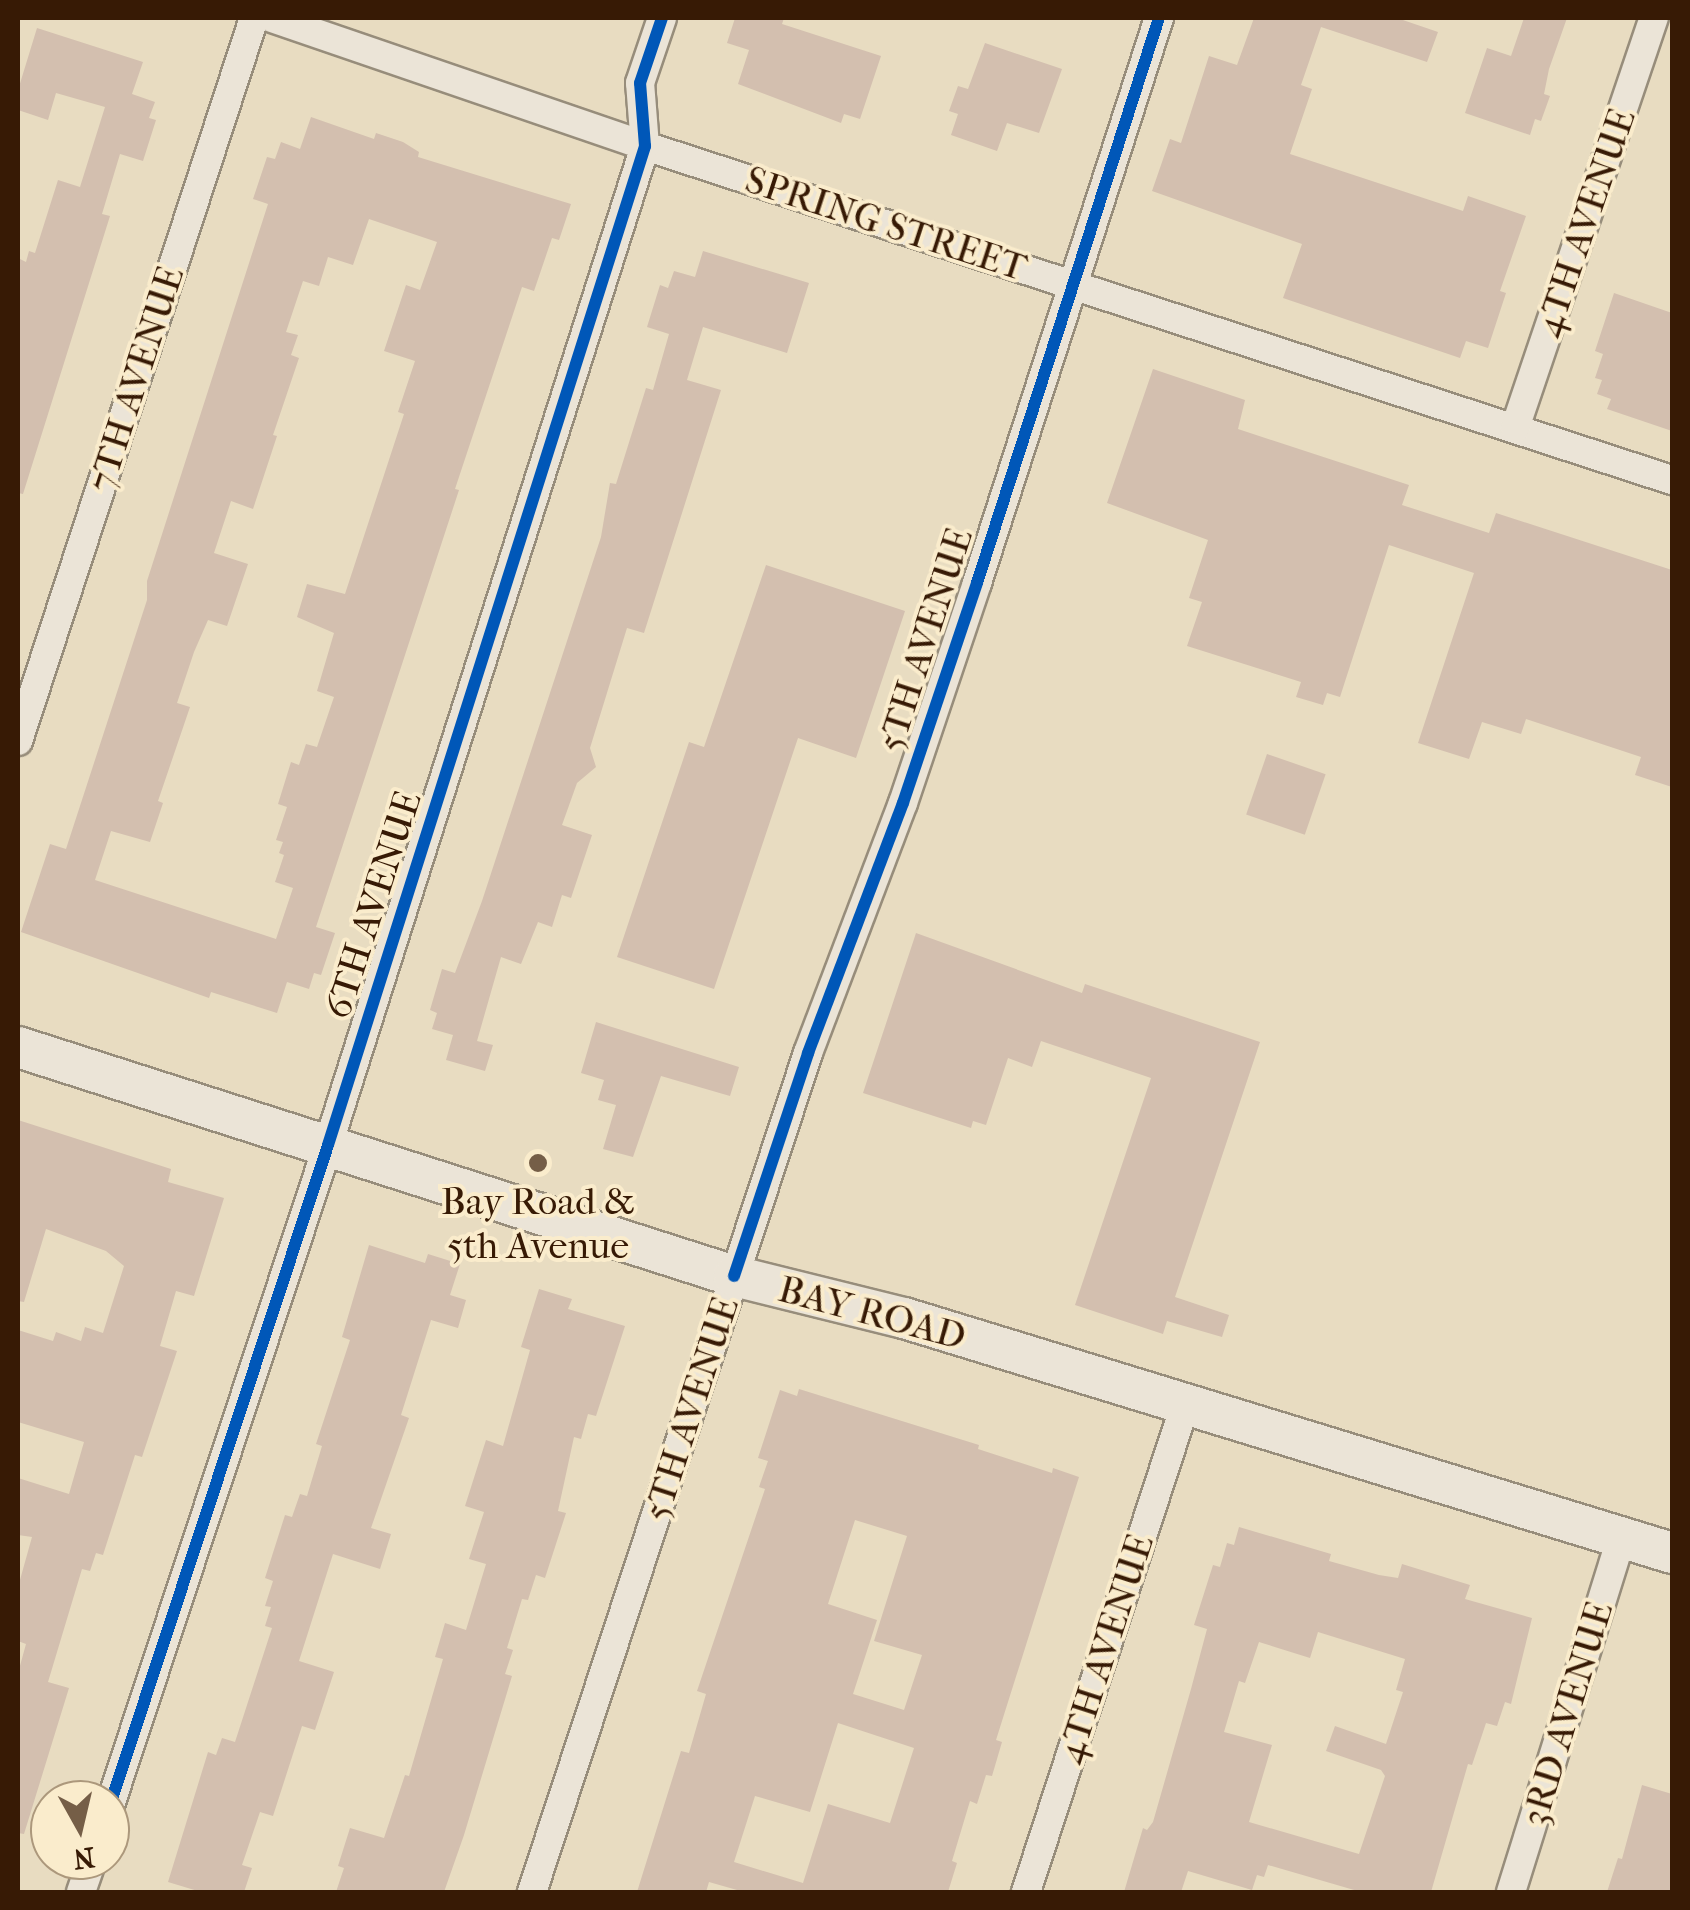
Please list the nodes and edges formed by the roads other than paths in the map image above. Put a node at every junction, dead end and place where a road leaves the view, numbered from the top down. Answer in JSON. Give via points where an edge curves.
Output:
{"nodes":[{"id":1,"x":254,"y":18,"type":"edge"},
{"id":2,"x":272,"y":18,"type":"edge"},
{"id":3,"x":662,"y":18,"type":"edge"},
{"id":4,"x":1159,"y":18,"type":"edge"},
{"id":5,"x":1654,"y":18,"type":"edge"},
{"id":6,"x":645,"y":146,"type":"junction"},
{"id":7,"x":1073,"y":285,"type":"junction"},
{"id":8,"x":1515,"y":428,"type":"junction"},
{"id":9,"x":1672,"y":480,"type":"edge"},
{"id":10,"x":18,"y":742,"type":"edge"},
{"id":11,"x":18,"y":1046,"type":"edge"},
{"id":12,"x":328,"y":1145,"type":"junction"},
{"id":13,"x":734,"y":1276,"type":"junction"},
{"id":14,"x":1184,"y":1405,"type":"junction"},
{"id":15,"x":1622,"y":1536,"type":"junction"},
{"id":16,"x":1672,"y":1553,"type":"edge"},
{"id":17,"x":118,"y":1780,"type":"edge"},
{"id":18,"x":532,"y":1892,"type":"edge"},
{"id":19,"x":1026,"y":1892,"type":"edge"},
{"id":20,"x":1511,"y":1892,"type":"edge"}],
"edges":[{"from":1,"to":10,"type":"street","name":"7TH AVENUE"},
{"from":2,"to":6,"type":"street","name":"SPRING STREET"},
{"from":3,"to":6,"type":"street","name":"6TH AVENUE","via":[[640,83]]},
{"from":4,"to":7,"type":"street","name":"5TH AVENUE"},
{"from":5,"to":8,"type":"street","name":"4TH AVENUE"},
{"from":6,"to":7,"type":"street","name":"SPRING STREET"},
{"from":6,"to":12,"type":"street","name":"6TH AVENUE"},
{"from":7,"to":8,"type":"street","name":"SPRING STREET"},
{"from":7,"to":13,"type":"street","name":"5TH AVENUE","via":[[909,784],[808,1053]]},
{"from":8,"to":9,"type":"street","name":"SPRING STREET"},
{"from":11,"to":12,"type":"street","name":"BAY ROAD"},
{"from":12,"to":13,"type":"street","name":"BAY ROAD"},
{"from":12,"to":17,"type":"street","name":"6TH AVENUE"},
{"from":13,"to":14,"type":"street","name":"BAY ROAD","via":[[904,1318]]},
{"from":13,"to":18,"type":"street","name":"5TH AVENUE"},
{"from":14,"to":15,"type":"street","name":"BAY ROAD"},
{"from":14,"to":19,"type":"street","name":"4TH AVENUE"},
{"from":15,"to":16,"type":"street","name":"BAY ROAD"},
{"from":15,"to":20,"type":"street","name":"3RD AVENUE"}]}
